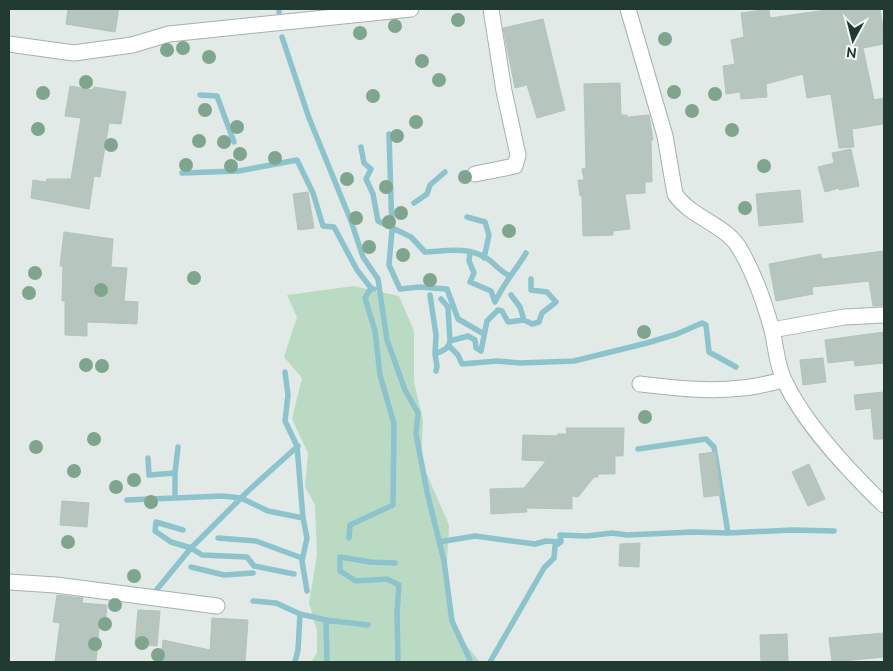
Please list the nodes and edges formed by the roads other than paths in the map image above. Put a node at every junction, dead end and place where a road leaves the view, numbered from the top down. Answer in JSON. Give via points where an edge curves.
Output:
{"nodes":[{"id":1,"x":411,"y":9,"type":"edge"},
{"id":2,"x":491,"y":9,"type":"edge"},
{"id":3,"x":628,"y":9,"type":"edge"},
{"id":4,"x":9,"y":44,"type":"edge"},
{"id":5,"x":475,"y":174,"type":"dead end"},
{"id":6,"x":884,"y":315,"type":"edge"},
{"id":7,"x":772,"y":330,"type":"junction"},
{"id":8,"x":784,"y":380,"type":"junction"},
{"id":9,"x":640,"y":384,"type":"dead end"},
{"id":10,"x":884,"y":505,"type":"edge"},
{"id":11,"x":9,"y":582,"type":"edge"},
{"id":12,"x":217,"y":606,"type":"dead end"}],
"edges":[{"from":1,"to":4,"type":"street","via":[[169,34],[132,45],[74,53]]},
{"from":2,"to":5,"type":"street","via":[[518,155],[515,166]]},
{"from":3,"to":7,"type":"street","via":[[665,136],[675,194],[688,209],[737,244],[762,296]]},
{"from":6,"to":7,"type":"street","via":[[844,317]]},
{"from":7,"to":8,"type":"street"},
{"from":8,"to":9,"type":"street","via":[[721,390]]},
{"from":8,"to":10,"type":"street","via":[[813,427]]},
{"from":11,"to":12,"type":"street"}]}
